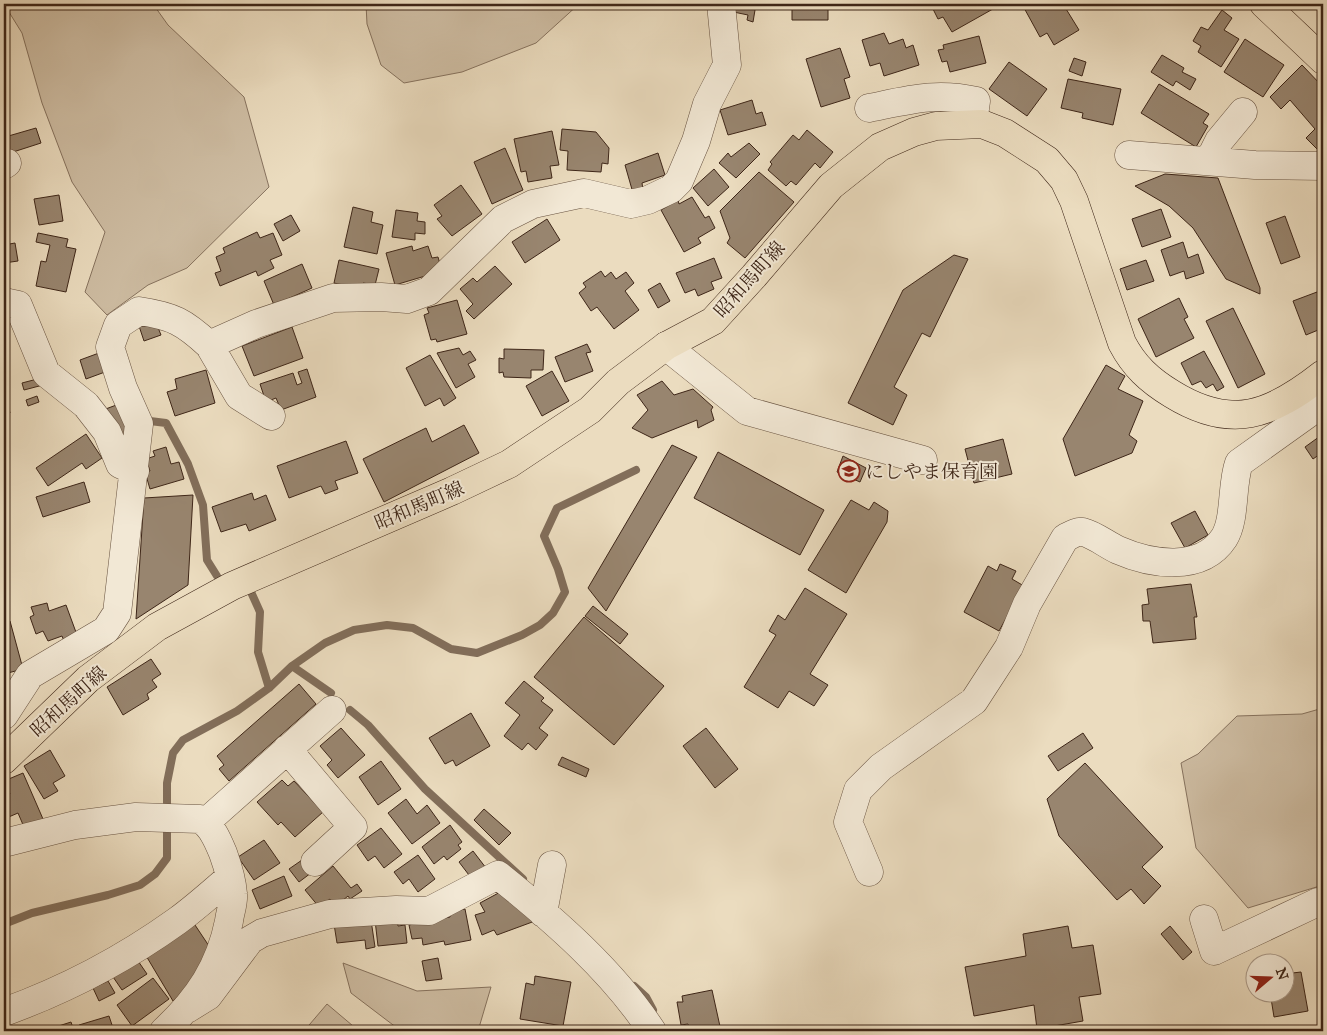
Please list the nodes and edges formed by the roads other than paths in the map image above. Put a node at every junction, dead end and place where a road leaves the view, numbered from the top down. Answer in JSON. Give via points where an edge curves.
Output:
{"nodes":[{"id":1,"x":721,"y":4,"type":"edge"},
{"id":2,"x":1264,"y":4,"type":"edge"},
{"id":3,"x":1323,"y":60,"type":"edge"},
{"id":4,"x":870,"y":108,"type":"dead end"},
{"id":5,"x":1243,"y":112,"type":"dead end"},
{"id":6,"x":973,"y":123,"type":"junction"},
{"id":7,"x":1129,"y":154,"type":"dead end"},
{"id":8,"x":1210,"y":161,"type":"junction"},
{"id":9,"x":1323,"y":166,"type":"edge"},
{"id":10,"x":4,"y":302,"type":"edge"},
{"id":11,"x":209,"y":345,"type":"junction"},
{"id":12,"x":666,"y":346,"type":"junction"},
{"id":13,"x":1323,"y":374,"type":"edge"},
{"id":14,"x":1323,"y":403,"type":"edge"},
{"id":15,"x":270,"y":416,"type":"dead end"},
{"id":16,"x":923,"y":460,"type":"dead end"},
{"id":17,"x":135,"y":471,"type":"junction"},
{"id":18,"x":332,"y":710,"type":"dead end"},
{"id":19,"x":4,"y":715,"type":"edge"},
{"id":20,"x":287,"y":749,"type":"junction"},
{"id":21,"x":4,"y":760,"type":"edge"},
{"id":22,"x":206,"y":822,"type":"junction"},
{"id":23,"x":4,"y":842,"type":"edge"},
{"id":24,"x":315,"y":862,"type":"dead end"},
{"id":25,"x":869,"y":872,"type":"dead end"},
{"id":26,"x":551,"y":876,"type":"dead end"},
{"id":27,"x":230,"y":877,"type":"junction"},
{"id":28,"x":1323,"y":904,"type":"edge"},
{"id":29,"x":543,"y":913,"type":"junction"},
{"id":30,"x":1204,"y":919,"type":"dead end"},
{"id":31,"x":187,"y":1009,"type":"junction"},
{"id":32,"x":4,"y":1012,"type":"edge"},
{"id":33,"x":164,"y":1031,"type":"edge"},
{"id":34,"x":652,"y":1031,"type":"edge"}],
"edges":[{"from":1,"to":11,"type":"street","via":[[727,65],[707,104],[679,181],[671,189],[631,204],[584,193],[533,204],[503,219],[429,291],[407,299],[334,298],[256,324]]},
{"from":2,"to":3,"type":"main road"},
{"from":4,"to":6,"type":"street","via":[[920,98],[951,96],[976,101]]},
{"from":5,"to":8,"type":"street","via":[[1219,141]]},
{"from":6,"to":12,"type":"main road","name":"昭和馬町線","via":[[936,126],[880,147],[831,186],[713,320]]},
{"from":6,"to":13,"type":"main road","name":"昭和馬町線","via":[[1005,133],[1028,147],[1047,160],[1064,180],[1122,343],[1144,375],[1159,386],[1206,411],[1235,416],[1264,410],[1294,397]]},
{"from":7,"to":8,"type":"street"},
{"from":8,"to":9,"type":"street"},
{"from":10,"to":17,"type":"street","via":[[18,305],[46,373],[86,405],[106,432],[120,464]]},
{"from":11,"to":15,"type":"street","via":[[239,396]]},
{"from":11,"to":17,"type":"street","via":[[170,317],[139,311],[118,325],[110,347],[139,424]]},
{"from":12,"to":16,"type":"street","via":[[747,411]]},
{"from":12,"to":21,"type":"main road","name":"昭和馬町線","via":[[618,382],[590,410],[509,464],[232,586],[158,627],[88,679]]},
{"from":14,"to":25,"type":"street","via":[[1239,463],[1224,537],[1207,554],[1179,563],[1152,560],[1120,550],[1083,532],[1065,538],[1027,604],[1009,647],[974,701],[881,767],[858,790],[848,822]]},
{"from":17,"to":19,"type":"street","via":[[117,613],[106,630],[30,675]]},
{"from":18,"to":20,"type":"street"},
{"from":20,"to":22,"type":"street"},
{"from":20,"to":24,"type":"street","via":[[353,827]]},
{"from":22,"to":23,"type":"street","via":[[200,819],[136,817],[76,825]]},
{"from":22,"to":27,"type":"street","via":[[218,840]]},
{"from":26,"to":29,"type":"street"},
{"from":27,"to":31,"type":"street","via":[[234,896],[218,961]]},
{"from":27,"to":32,"type":"street","via":[[177,921],[118,958],[68,986]]},
{"from":28,"to":30,"type":"street","via":[[1318,902],[1214,951]]},
{"from":29,"to":31,"type":"street","via":[[498,875],[429,911],[347,912],[292,924],[250,940],[208,996]]},
{"from":29,"to":34,"type":"street","via":[[615,984]]},
{"from":31,"to":33,"type":"street"}]}
